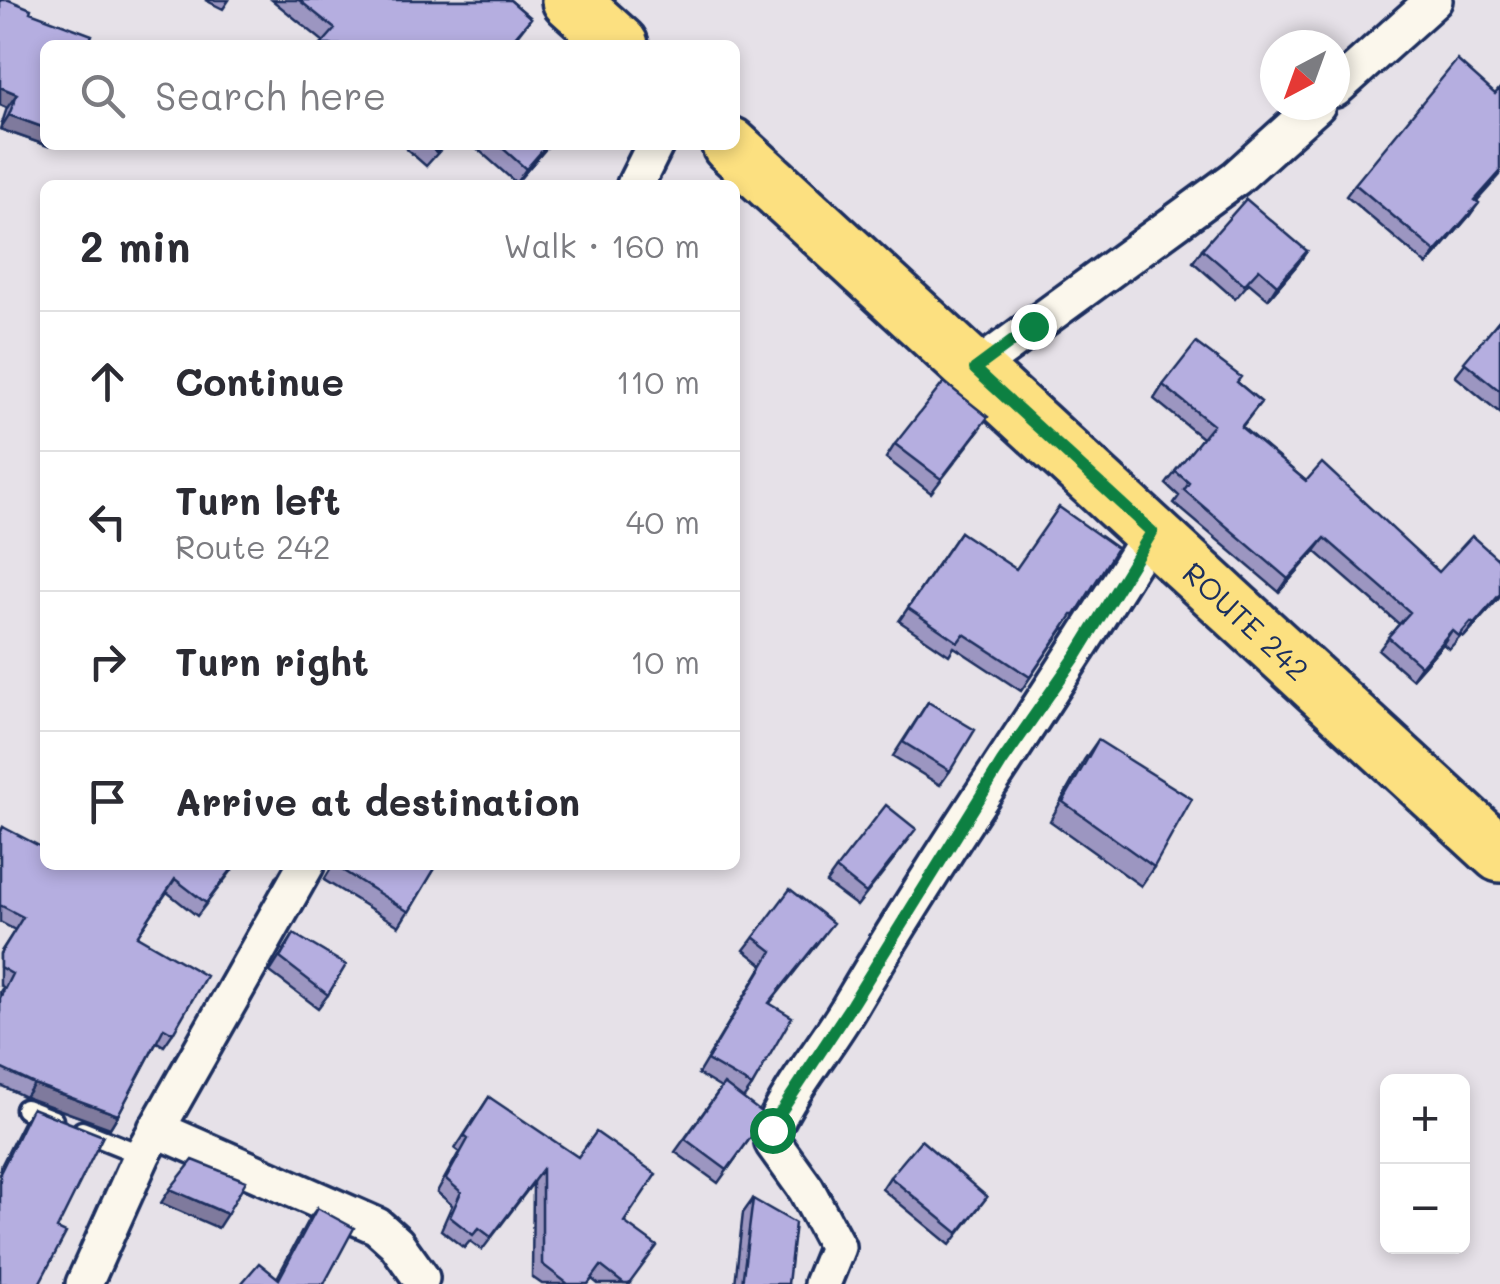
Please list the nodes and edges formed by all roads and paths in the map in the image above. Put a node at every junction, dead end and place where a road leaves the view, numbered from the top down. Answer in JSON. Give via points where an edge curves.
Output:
{"nodes":[{"id":1,"x":1434,"y":0,"type":"edge"},
{"id":2,"x":1350,"y":76,"type":"edge"},
{"id":3,"x":1300,"y":120,"type":"edge"},
{"id":4,"x":652,"y":150,"type":"edge"},
{"id":5,"x":735,"y":150,"type":"edge"},
{"id":6,"x":637,"y":180,"type":"edge"},
{"id":7,"x":975,"y":369,"type":"junction"},
{"id":8,"x":1152,"y":532,"type":"junction"},
{"id":9,"x":1500,"y":854,"type":"edge"},
{"id":10,"x":303,"y":870,"type":"edge"},
{"id":11,"x":25,"y":1109,"type":"dead end"},
{"id":12,"x":149,"y":1142,"type":"junction"},
{"id":13,"x":421,"y":1278,"type":"dead end"},
{"id":14,"x":84,"y":1284,"type":"edge"},
{"id":15,"x":822,"y":1284,"type":"edge"}],
"edges":[{"from":1,"to":2,"type":"street"},
{"from":3,"to":7,"type":"street","via":[[1236,178]]},
{"from":4,"to":6,"type":"street"},
{"from":5,"to":7,"type":"main road","name":"ROUTE 242"},
{"from":7,"to":8,"type":"main road","name":"ROUTE 242"},
{"from":8,"to":9,"type":"main road","name":"ROUTE 242"},
{"from":8,"to":15,"type":"street","via":[[772,1130],[837,1247]]},
{"from":10,"to":12,"type":"street"},
{"from":11,"to":12,"type":"lane"},
{"from":12,"to":13,"type":"street","via":[[376,1226]]},
{"from":12,"to":14,"type":"street"}]}
